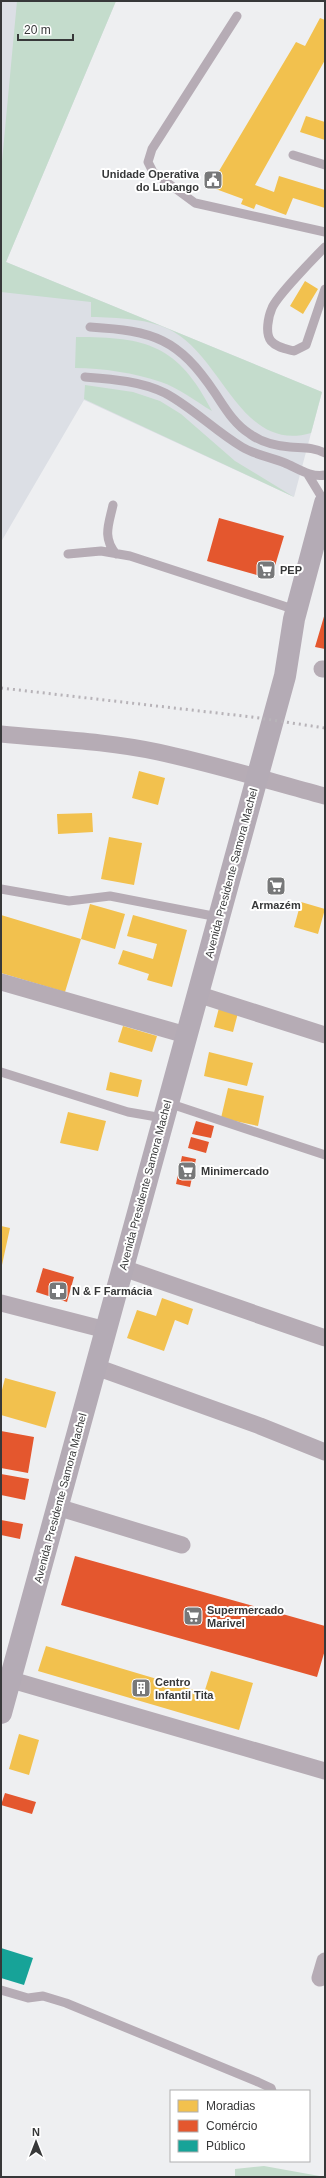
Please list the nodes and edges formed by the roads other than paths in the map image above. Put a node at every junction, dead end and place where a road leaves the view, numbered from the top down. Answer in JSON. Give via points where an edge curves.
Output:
{"nodes":[{"id":1,"x":237,"y":16,"type":"dead end"},
{"id":2,"x":293,"y":155,"type":"dead end"},
{"id":3,"x":325,"y":165,"type":"edge"},
{"id":4,"x":325,"y":232,"type":"edge"},
{"id":5,"x":325,"y":247,"type":"edge"},
{"id":6,"x":325,"y":289,"type":"edge"},
{"id":7,"x":90,"y":327,"type":"dead end"},
{"id":8,"x":85,"y":377,"type":"dead end"},
{"id":9,"x":325,"y":444,"type":"edge"},
{"id":10,"x":315,"y":448,"type":"junction"},
{"id":11,"x":325,"y":453,"type":"edge"},
{"id":12,"x":307,"y":473,"type":"junction"},
{"id":13,"x":325,"y":475,"type":"edge"},
{"id":14,"x":113,"y":505,"type":"dead end"},
{"id":15,"x":323,"y":512,"type":"edge"},
{"id":16,"x":68,"y":554,"type":"dead end"},
{"id":17,"x":116,"y":554,"type":"junction"},
{"id":18,"x":325,"y":556,"type":"edge"},
{"id":19,"x":296,"y":610,"type":"junction"},
{"id":20,"x":289,"y":658,"type":"junction"},
{"id":21,"x":1,"y":734,"type":"edge"},
{"id":22,"x":256,"y":778,"type":"junction"},
{"id":23,"x":325,"y":796,"type":"edge"},
{"id":24,"x":1,"y":889,"type":"edge"},
{"id":25,"x":218,"y":917,"type":"junction"},
{"id":26,"x":1,"y":982,"type":"edge"},
{"id":27,"x":197,"y":994,"type":"junction"},
{"id":28,"x":186,"y":1035,"type":"junction"},
{"id":29,"x":325,"y":1035,"type":"edge"},
{"id":30,"x":1,"y":1072,"type":"edge"},
{"id":31,"x":166,"y":1111,"type":"junction"},
{"id":32,"x":325,"y":1155,"type":"edge"},
{"id":33,"x":123,"y":1268,"type":"junction"},
{"id":34,"x":1,"y":1303,"type":"edge"},
{"id":35,"x":106,"y":1330,"type":"junction"},
{"id":36,"x":325,"y":1338,"type":"edge"},
{"id":37,"x":96,"y":1367,"type":"junction"},
{"id":38,"x":325,"y":1452,"type":"edge"},
{"id":39,"x":57,"y":1507,"type":"junction"},
{"id":40,"x":182,"y":1545,"type":"dead end"},
{"id":41,"x":5,"y":1679,"type":"edge"},
{"id":42,"x":1,"y":1713,"type":"edge"},
{"id":43,"x":325,"y":1771,"type":"edge"},
{"id":44,"x":325,"y":1961,"type":"edge"},
{"id":45,"x":320,"y":1978,"type":"dead end"},
{"id":46,"x":1,"y":1990,"type":"edge"},
{"id":47,"x":272,"y":2090,"type":"edge"}],
"edges":[{"from":1,"to":4,"type":"lane","via":[[152,149],[148,162],[153,172],[195,203]]},
{"from":2,"to":3,"type":"lane"},
{"from":5,"to":6,"type":"lane","via":[[272,307],[268,320],[271,341],[280,348],[294,351],[306,345]]},
{"from":7,"to":10,"type":"lane","via":[[143,333],[165,340],[185,355],[203,376],[229,416],[249,434],[266,443]]},
{"from":8,"to":12,"type":"lane","via":[[122,381],[164,392],[244,449]]},
{"from":9,"to":10,"type":"lane"},
{"from":10,"to":11,"type":"lane"},
{"from":12,"to":13,"type":"lane"},
{"from":12,"to":15,"type":"lane","via":[[321,496]]},
{"from":14,"to":17,"type":"lane","via":[[107,531],[108,545]]},
{"from":15,"to":19,"type":"main road","name":"Avenida Presidente Samora Machel"},
{"from":16,"to":17,"type":"lane","via":[[100,551]]},
{"from":17,"to":19,"type":"lane","via":[[130,556]]},
{"from":18,"to":20,"type":"main road","name":"Avenida Presidente Samora Machel","via":[[306,623]]},
{"from":19,"to":20,"type":"main road","name":"Avenida Presidente Samora Machel"},
{"from":20,"to":22,"type":"main road","name":"Avenida Presidente Samora Machel"},
{"from":21,"to":22,"type":"street","via":[[125,746],[234,770]]},
{"from":22,"to":23,"type":"street"},
{"from":22,"to":25,"type":"main road","name":"Avenida Presidente Samora Machel"},
{"from":24,"to":25,"type":"lane","via":[[69,902],[110,896]]},
{"from":25,"to":27,"type":"main road","name":"Avenida Presidente Samora Machel"},
{"from":26,"to":28,"type":"street"},
{"from":27,"to":28,"type":"main road","name":"Avenida Presidente Samora Machel"},
{"from":27,"to":29,"type":"street"},
{"from":28,"to":31,"type":"main road","name":"Avenida Presidente Samora Machel"},
{"from":30,"to":31,"type":"lane","via":[[128,1112]]},
{"from":31,"to":32,"type":"lane"},
{"from":31,"to":33,"type":"main road","name":"Avenida Presidente Samora Machel"},
{"from":33,"to":35,"type":"main road","name":"Avenida Presidente Samora Machel"},
{"from":33,"to":36,"type":"street"},
{"from":34,"to":35,"type":"street"},
{"from":35,"to":37,"type":"main road","name":"Avenida Presidente Samora Machel"},
{"from":37,"to":38,"type":"street"},
{"from":37,"to":39,"type":"main road","name":"Avenida Presidente Samora Machel"},
{"from":39,"to":40,"type":"street"},
{"from":39,"to":41,"type":"main road","name":"Avenida Presidente Samora Machel"},
{"from":41,"to":42,"type":"main road","name":"Avenida Presidente Samora Machel"},
{"from":41,"to":43,"type":"street"},
{"from":44,"to":45,"type":"street"},
{"from":46,"to":47,"type":"lane","via":[[28,1998],[42,1996],[66,2003],[258,2082]]}]}
